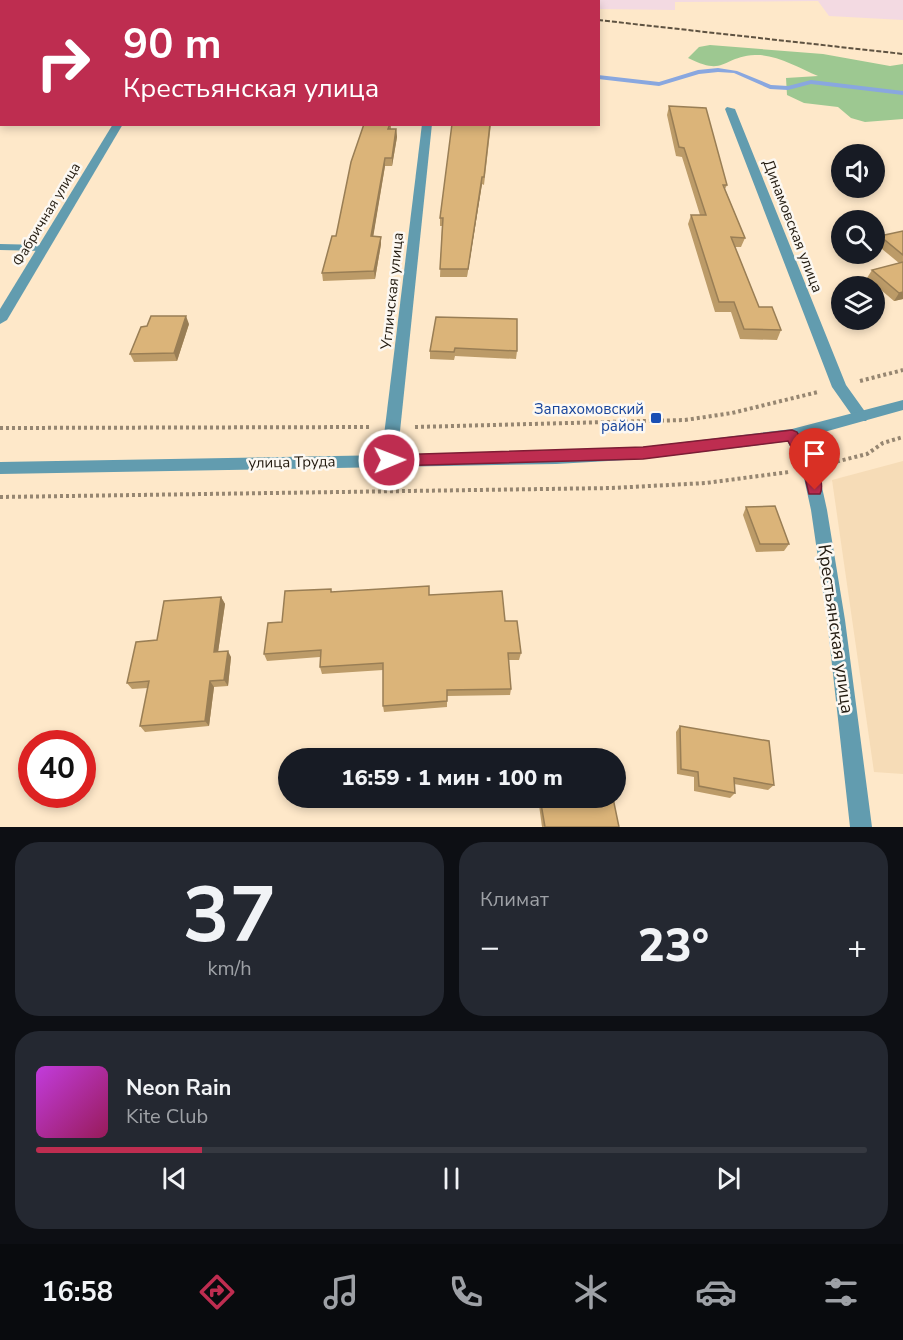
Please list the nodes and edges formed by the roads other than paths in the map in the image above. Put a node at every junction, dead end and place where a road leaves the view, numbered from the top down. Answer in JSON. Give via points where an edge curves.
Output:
{"nodes":[{"id":1,"x":730,"y":109,"type":"dead end"},
{"id":2,"x":117,"y":126,"type":"edge"},
{"id":3,"x":427,"y":126,"type":"edge"},
{"id":4,"x":0,"y":247,"type":"edge"},
{"id":5,"x":43,"y":248,"type":"junction"},
{"id":6,"x":0,"y":320,"type":"edge"},
{"id":7,"x":903,"y":405,"type":"edge"},
{"id":8,"x":861,"y":417,"type":"junction"},
{"id":9,"x":792,"y":435,"type":"junction"},
{"id":10,"x":389,"y":460,"type":"junction"},
{"id":11,"x":0,"y":468,"type":"edge"},
{"id":12,"x":861,"y":827,"type":"edge"}],
"edges":[{"from":1,"to":8,"type":"street","name":"Динамовская улица","via":[[839,387]]},
{"from":2,"to":5,"type":"street","name":"Фабричная улица"},
{"from":3,"to":10,"type":"street","name":"Угличская улица"},
{"from":4,"to":5,"type":"lane"},
{"from":5,"to":6,"type":"street","name":"Фабричная улица"},
{"from":7,"to":8,"type":"street","name":"улица Труда"},
{"from":8,"to":9,"type":"street","name":"улица Труда"},
{"from":9,"to":10,"type":"street","name":"улица Труда","via":[[643,453]]},
{"from":9,"to":12,"type":"street","name":"Крестьянская улица","via":[[810,469],[836,620]]},
{"from":10,"to":11,"type":"street","name":"улица Труда"}]}
